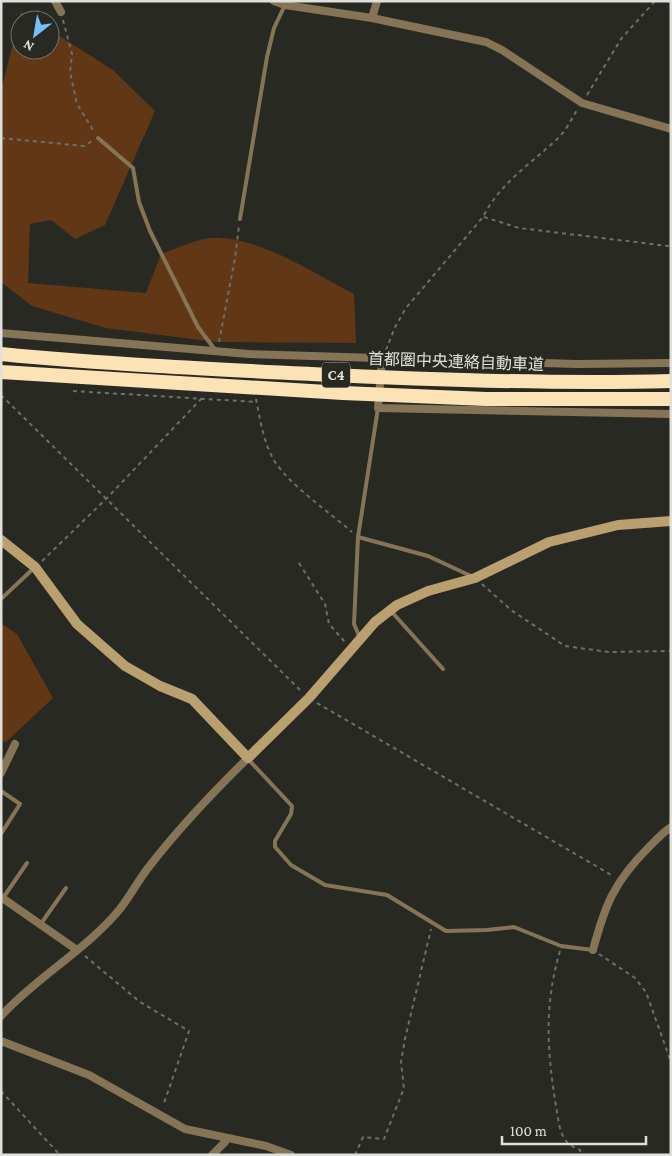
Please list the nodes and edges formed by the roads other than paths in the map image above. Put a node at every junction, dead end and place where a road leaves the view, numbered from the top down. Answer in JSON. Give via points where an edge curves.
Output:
{"nodes":[{"id":1,"x":55,"y":1,"type":"edge"},
{"id":2,"x":274,"y":1,"type":"edge"},
{"id":3,"x":377,"y":1,"type":"edge"},
{"id":4,"x":284,"y":5,"type":"junction"},
{"id":5,"x":61,"y":12,"type":"road end"},
{"id":6,"x":372,"y":18,"type":"junction"},
{"id":7,"x":671,"y":129,"type":"edge"},
{"id":8,"x":98,"y":138,"type":"road end"},
{"id":9,"x":240,"y":219,"type":"road end"},
{"id":10,"x":1,"y":333,"type":"edge"},
{"id":11,"x":217,"y":352,"type":"junction"},
{"id":12,"x":1,"y":354,"type":"edge"},
{"id":13,"x":382,"y":359,"type":"junction"},
{"id":14,"x":671,"y":364,"type":"edge"},
{"id":15,"x":1,"y":372,"type":"edge"},
{"id":16,"x":671,"y":381,"type":"edge"},
{"id":17,"x":671,"y":399,"type":"edge"},
{"id":18,"x":378,"y":408,"type":"junction"},
{"id":19,"x":671,"y":414,"type":"edge"},
{"id":20,"x":671,"y":521,"type":"edge"},
{"id":21,"x":358,"y":537,"type":"junction"},
{"id":22,"x":1,"y":540,"type":"edge"},
{"id":23,"x":35,"y":567,"type":"junction"},
{"id":24,"x":475,"y":578,"type":"junction"},
{"id":25,"x":1,"y":599,"type":"edge"},
{"id":26,"x":390,"y":609,"type":"junction"},
{"id":27,"x":360,"y":638,"type":"junction"},
{"id":28,"x":443,"y":669,"type":"dead end"},
{"id":29,"x":15,"y":744,"type":"dead end"},
{"id":30,"x":248,"y":758,"type":"junction"},
{"id":31,"x":1,"y":773,"type":"edge"},
{"id":32,"x":1,"y":791,"type":"edge"},
{"id":33,"x":671,"y":827,"type":"edge"},
{"id":34,"x":1,"y":834,"type":"edge"},
{"id":35,"x":27,"y":863,"type":"dead end"},
{"id":36,"x":66,"y":888,"type":"dead end"},
{"id":37,"x":2,"y":897,"type":"edge"},
{"id":38,"x":40,"y":925,"type":"junction"},
{"id":39,"x":77,"y":950,"type":"junction"},
{"id":40,"x":593,"y":950,"type":"joint"},
{"id":41,"x":1,"y":1016,"type":"edge"},
{"id":42,"x":1,"y":1041,"type":"edge"},
{"id":43,"x":226,"y":1138,"type":"junction"},
{"id":44,"x":212,"y":1155,"type":"edge"},
{"id":45,"x":291,"y":1155,"type":"edge"}],
"edges":[{"from":1,"to":5,"type":"street"},
{"from":2,"to":4,"type":"street"},
{"from":3,"to":6,"type":"street"},
{"from":4,"to":6,"type":"street"},
{"from":4,"to":9,"type":"lane","via":[[267,56]]},
{"from":6,"to":7,"type":"street","via":[[486,42],[582,103]]},
{"from":8,"to":11,"type":"lane","via":[[133,168],[139,202],[150,230],[198,327]]},
{"from":10,"to":11,"type":"street"},
{"from":11,"to":13,"type":"street"},
{"from":12,"to":16,"type":"highway","name":"首都圏中央連絡自動車道","number":"C4","bridge":true,"via":[[184,368],[336,375],[486,381]]},
{"from":13,"to":14,"type":"street"},
{"from":13,"to":18,"type":"street"},
{"from":15,"to":17,"type":"highway","number":"C4","bridge":true,"via":[[343,393]]},
{"from":18,"to":19,"type":"street"},
{"from":18,"to":21,"type":"lane"},
{"from":20,"to":24,"type":"street","via":[[618,525],[549,542]]},
{"from":21,"to":24,"type":"lane","via":[[428,556]]},
{"from":21,"to":27,"type":"lane","via":[[354,624]]},
{"from":22,"to":23,"type":"street"},
{"from":23,"to":25,"type":"lane"},
{"from":23,"to":30,"type":"street","via":[[77,624],[125,666],[192,699]]},
{"from":24,"to":26,"type":"street","via":[[428,591]]},
{"from":26,"to":27,"type":"street"},
{"from":26,"to":28,"type":"lane"},
{"from":27,"to":30,"type":"street","via":[[309,698]]},
{"from":29,"to":31,"type":"street"},
{"from":30,"to":39,"type":"street","via":[[202,802],[146,870],[119,909]]},
{"from":30,"to":40,"type":"lane","via":[[292,806],[275,847],[291,865],[325,885],[387,895],[446,931],[514,927],[561,946]]},
{"from":32,"to":34,"type":"lane","via":[[20,804]]},
{"from":33,"to":40,"type":"street","via":[[619,880],[602,918]]},
{"from":35,"to":37,"type":"lane"},
{"from":36,"to":38,"type":"lane"},
{"from":37,"to":38,"type":"street"},
{"from":38,"to":39,"type":"street"},
{"from":39,"to":41,"type":"street"},
{"from":42,"to":43,"type":"street","via":[[89,1075],[185,1128]]},
{"from":43,"to":44,"type":"street"},
{"from":43,"to":45,"type":"street"}]}
